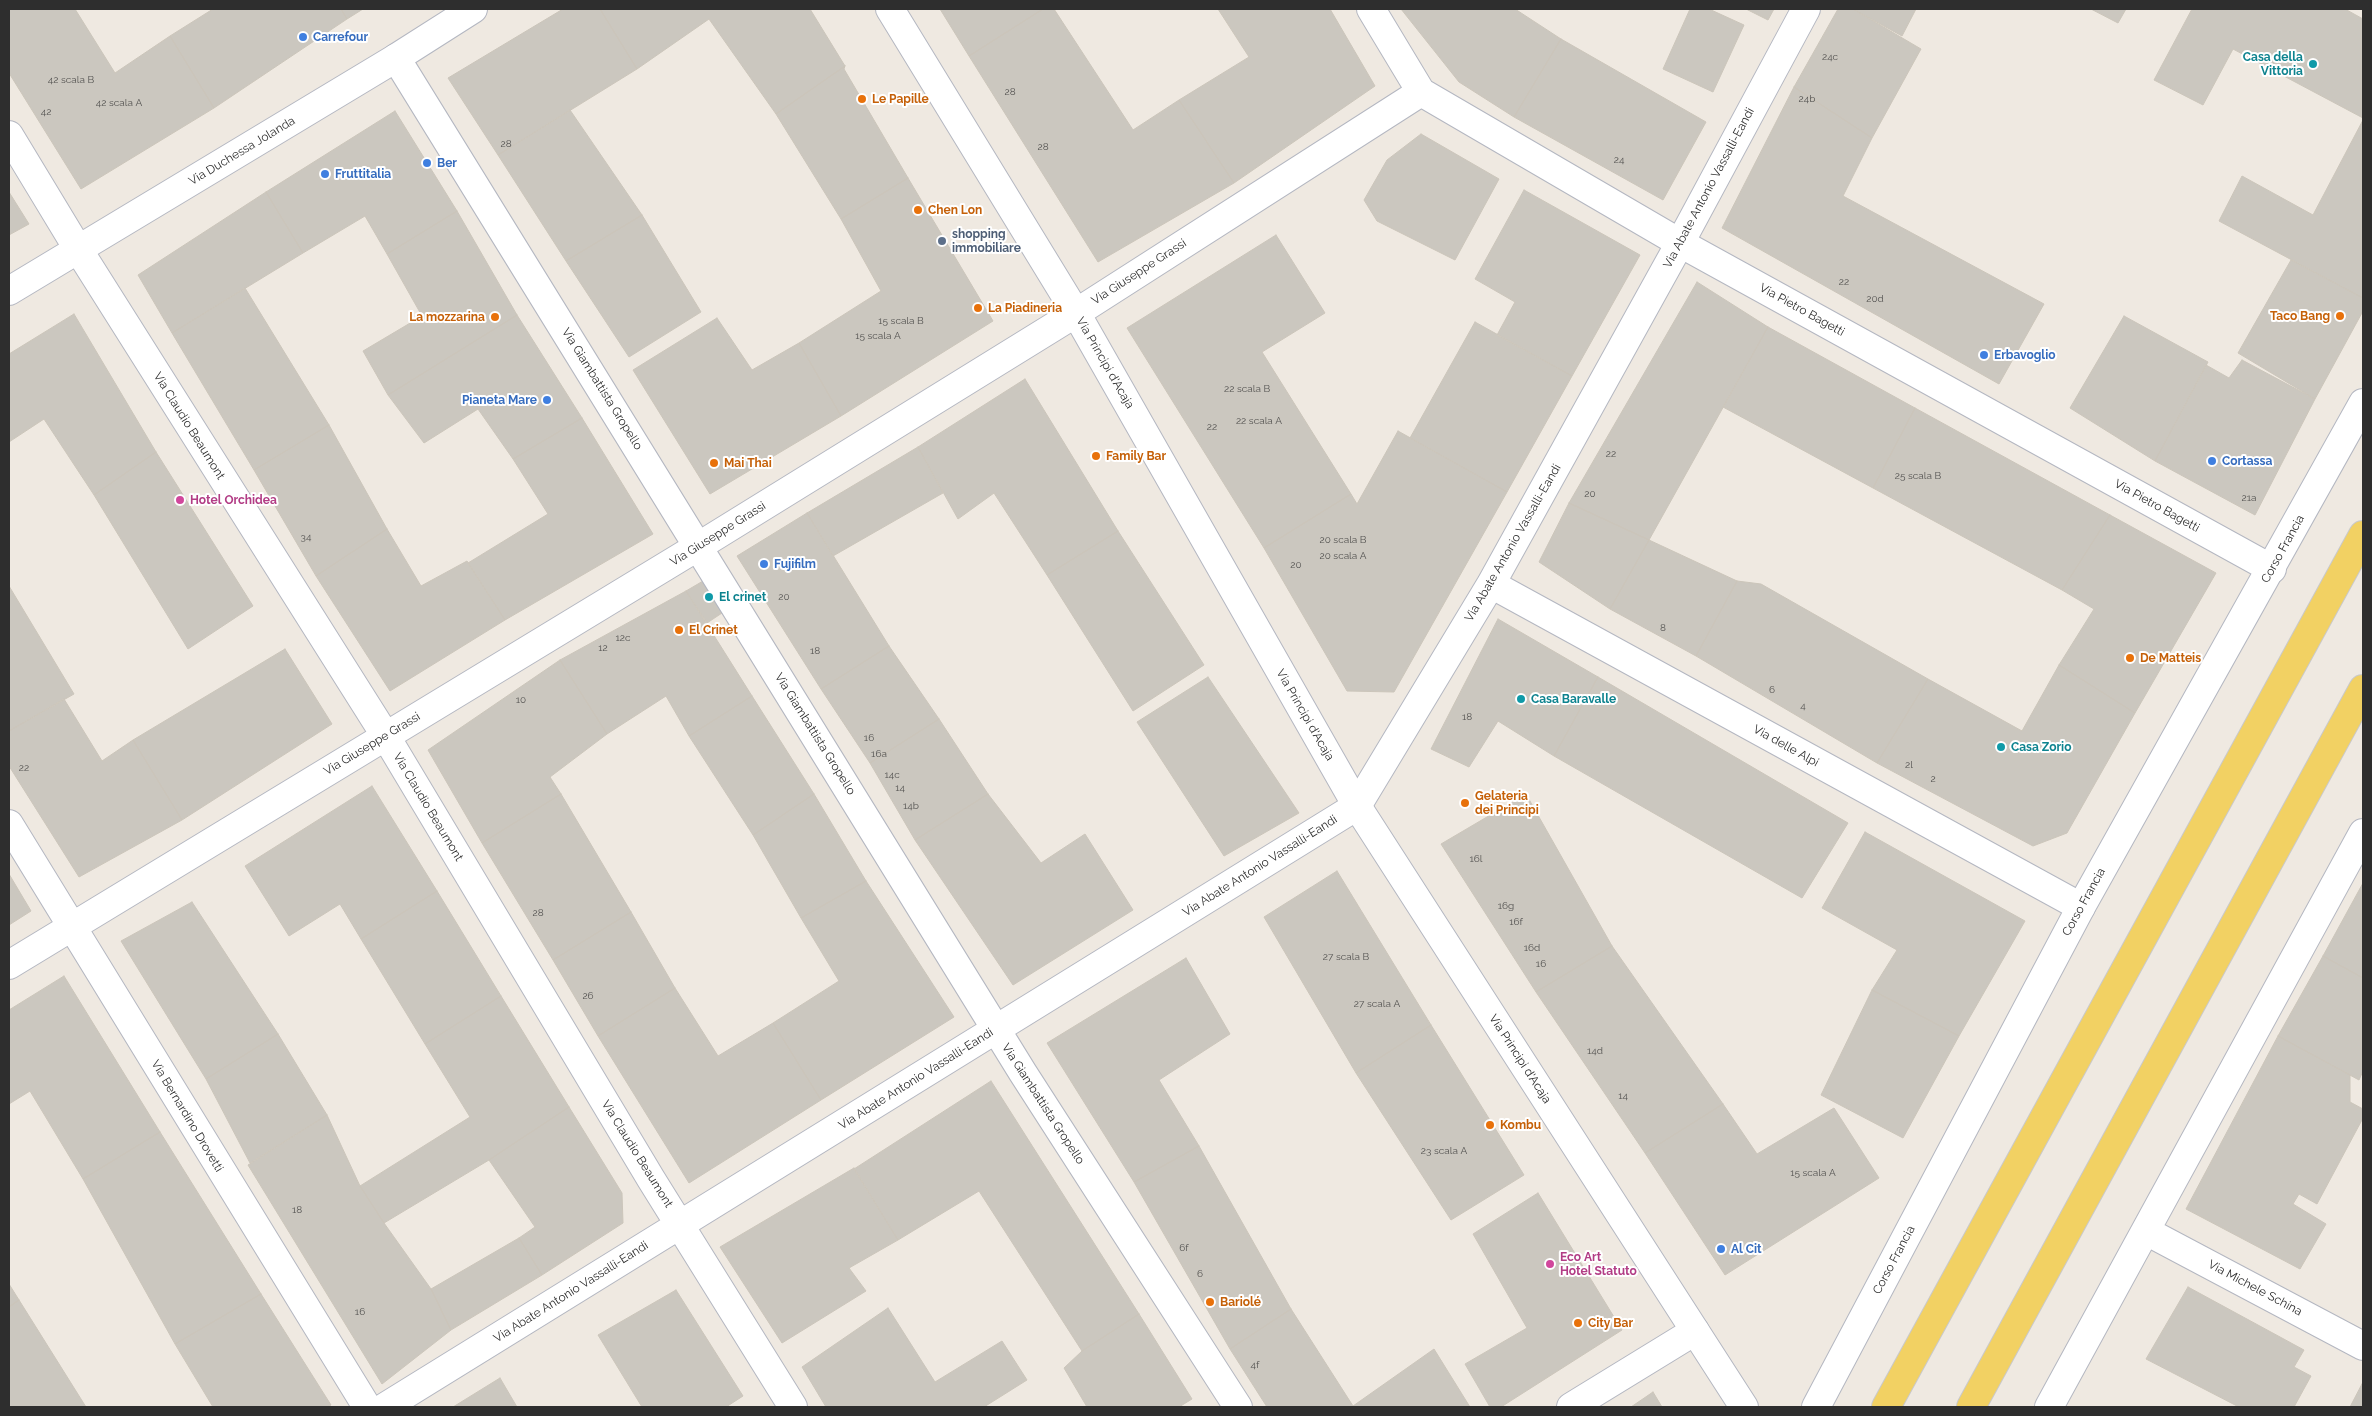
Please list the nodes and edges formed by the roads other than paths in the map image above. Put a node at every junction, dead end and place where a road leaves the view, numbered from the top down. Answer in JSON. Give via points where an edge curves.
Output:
{"nodes":[{"id":1,"x":473,"y":9,"type":"edge"},
{"id":2,"x":890,"y":9,"type":"edge"},
{"id":3,"x":1371,"y":9,"type":"edge"},
{"id":4,"x":1806,"y":9,"type":"edge"},
{"id":5,"x":396,"y":58,"type":"junction"},
{"id":6,"x":1421,"y":92,"type":"junction"},
{"id":7,"x":9,"y":136,"type":"edge"},
{"id":8,"x":1680,"y":243,"type":"junction"},
{"id":9,"x":78,"y":249,"type":"junction"},
{"id":10,"x":9,"y":291,"type":"edge"},
{"id":11,"x":1076,"y":313,"type":"junction"},
{"id":12,"x":2363,"y":403,"type":"edge"},
{"id":13,"x":2363,"y":535,"type":"edge"},
{"id":14,"x":699,"y":546,"type":"junction"},
{"id":15,"x":2272,"y":569,"type":"junction"},
{"id":16,"x":1491,"y":584,"type":"junction"},
{"id":17,"x":2363,"y":689,"type":"edge"},
{"id":18,"x":386,"y":735,"type":"junction"},
{"id":19,"x":1357,"y":806,"type":"junction"},
{"id":20,"x":9,"y":824,"type":"edge"},
{"id":21,"x":2363,"y":834,"type":"edge"},
{"id":22,"x":2081,"y":907,"type":"junction"},
{"id":23,"x":71,"y":926,"type":"junction"},
{"id":24,"x":9,"y":965,"type":"edge"},
{"id":25,"x":996,"y":1030,"type":"junction"},
{"id":26,"x":681,"y":1224,"type":"junction"},
{"id":27,"x":2146,"y":1231,"type":"junction"},
{"id":28,"x":1695,"y":1331,"type":"junction"},
{"id":29,"x":2363,"y":1346,"type":"edge"},
{"id":30,"x":367,"y":1407,"type":"edge"},
{"id":31,"x":385,"y":1407,"type":"edge"},
{"id":32,"x":792,"y":1407,"type":"edge"},
{"id":33,"x":1238,"y":1407,"type":"edge"},
{"id":34,"x":1571,"y":1407,"type":"edge"},
{"id":35,"x":1744,"y":1407,"type":"edge"},
{"id":36,"x":1816,"y":1407,"type":"edge"},
{"id":37,"x":1886,"y":1407,"type":"edge"},
{"id":38,"x":1971,"y":1407,"type":"edge"},
{"id":39,"x":2049,"y":1407,"type":"edge"}],
"edges":[{"from":1,"to":5,"type":"street","name":"Via Duchessa Jolanda"},
{"from":2,"to":11,"type":"street","name":"Via Principi d'Acaja"},
{"from":3,"to":6,"type":"street","name":"Via Pietro Bagetti"},
{"from":4,"to":8,"type":"street","name":"Via Abate Antonio Vassalli-Eandi"},
{"from":5,"to":9,"type":"street","name":"Via Duchessa Jolanda"},
{"from":5,"to":14,"type":"street","name":"Via Giambattista Gropello"},
{"from":6,"to":8,"type":"street","name":"Via Pietro Bagetti"},
{"from":6,"to":11,"type":"street","name":"Via Giuseppe Grassi"},
{"from":7,"to":9,"type":"street","name":"Via Claudio Beaumont"},
{"from":8,"to":15,"type":"street","name":"Via Pietro Bagetti"},
{"from":8,"to":16,"type":"street","name":"Via Abate Antonio Vassalli-Eandi"},
{"from":9,"to":10,"type":"street","name":"Via Duchessa Jolanda"},
{"from":9,"to":18,"type":"street","name":"Via Claudio Beaumont"},
{"from":11,"to":14,"type":"street","name":"Via Giuseppe Grassi"},
{"from":11,"to":19,"type":"street","name":"Via Principi d'Acaja"},
{"from":12,"to":15,"type":"street","name":"Corso Francia"},
{"from":13,"to":37,"type":"main road"},
{"from":14,"to":18,"type":"street","name":"Via Giuseppe Grassi"},
{"from":14,"to":25,"type":"street","name":"Via Giambattista Gropello"},
{"from":15,"to":22,"type":"street","name":"Corso Francia"},
{"from":16,"to":19,"type":"street","name":"Via Abate Antonio Vassalli-Eandi"},
{"from":16,"to":22,"type":"street","name":"Via delle Alpi"},
{"from":17,"to":38,"type":"main road"},
{"from":18,"to":23,"type":"street","name":"Via Giuseppe Grassi"},
{"from":18,"to":26,"type":"street","name":"Via Claudio Beaumont"},
{"from":19,"to":25,"type":"street","name":"Via Abate Antonio Vassalli-Eandi"},
{"from":19,"to":28,"type":"street","name":"Via Principi d'Acaja"},
{"from":20,"to":23,"type":"street","name":"Via Bernardino Drovetti"},
{"from":21,"to":27,"type":"street"},
{"from":22,"to":36,"type":"street","name":"Corso Francia"},
{"from":23,"to":24,"type":"street","name":"Via Giuseppe Grassi"},
{"from":23,"to":30,"type":"street","name":"Via Bernardino Drovetti"},
{"from":25,"to":26,"type":"street","name":"Via Abate Antonio Vassalli-Eandi"},
{"from":25,"to":33,"type":"street","name":"Via Giambattista Gropello"},
{"from":26,"to":31,"type":"street","name":"Via Abate Antonio Vassalli-Eandi"},
{"from":26,"to":32,"type":"street","name":"Via Claudio Beaumont"},
{"from":27,"to":29,"type":"street","name":"Via Michele Schina"},
{"from":27,"to":39,"type":"street"},
{"from":28,"to":34,"type":"street"},
{"from":28,"to":35,"type":"street","name":"Via Principi d'Acaja"}]}
